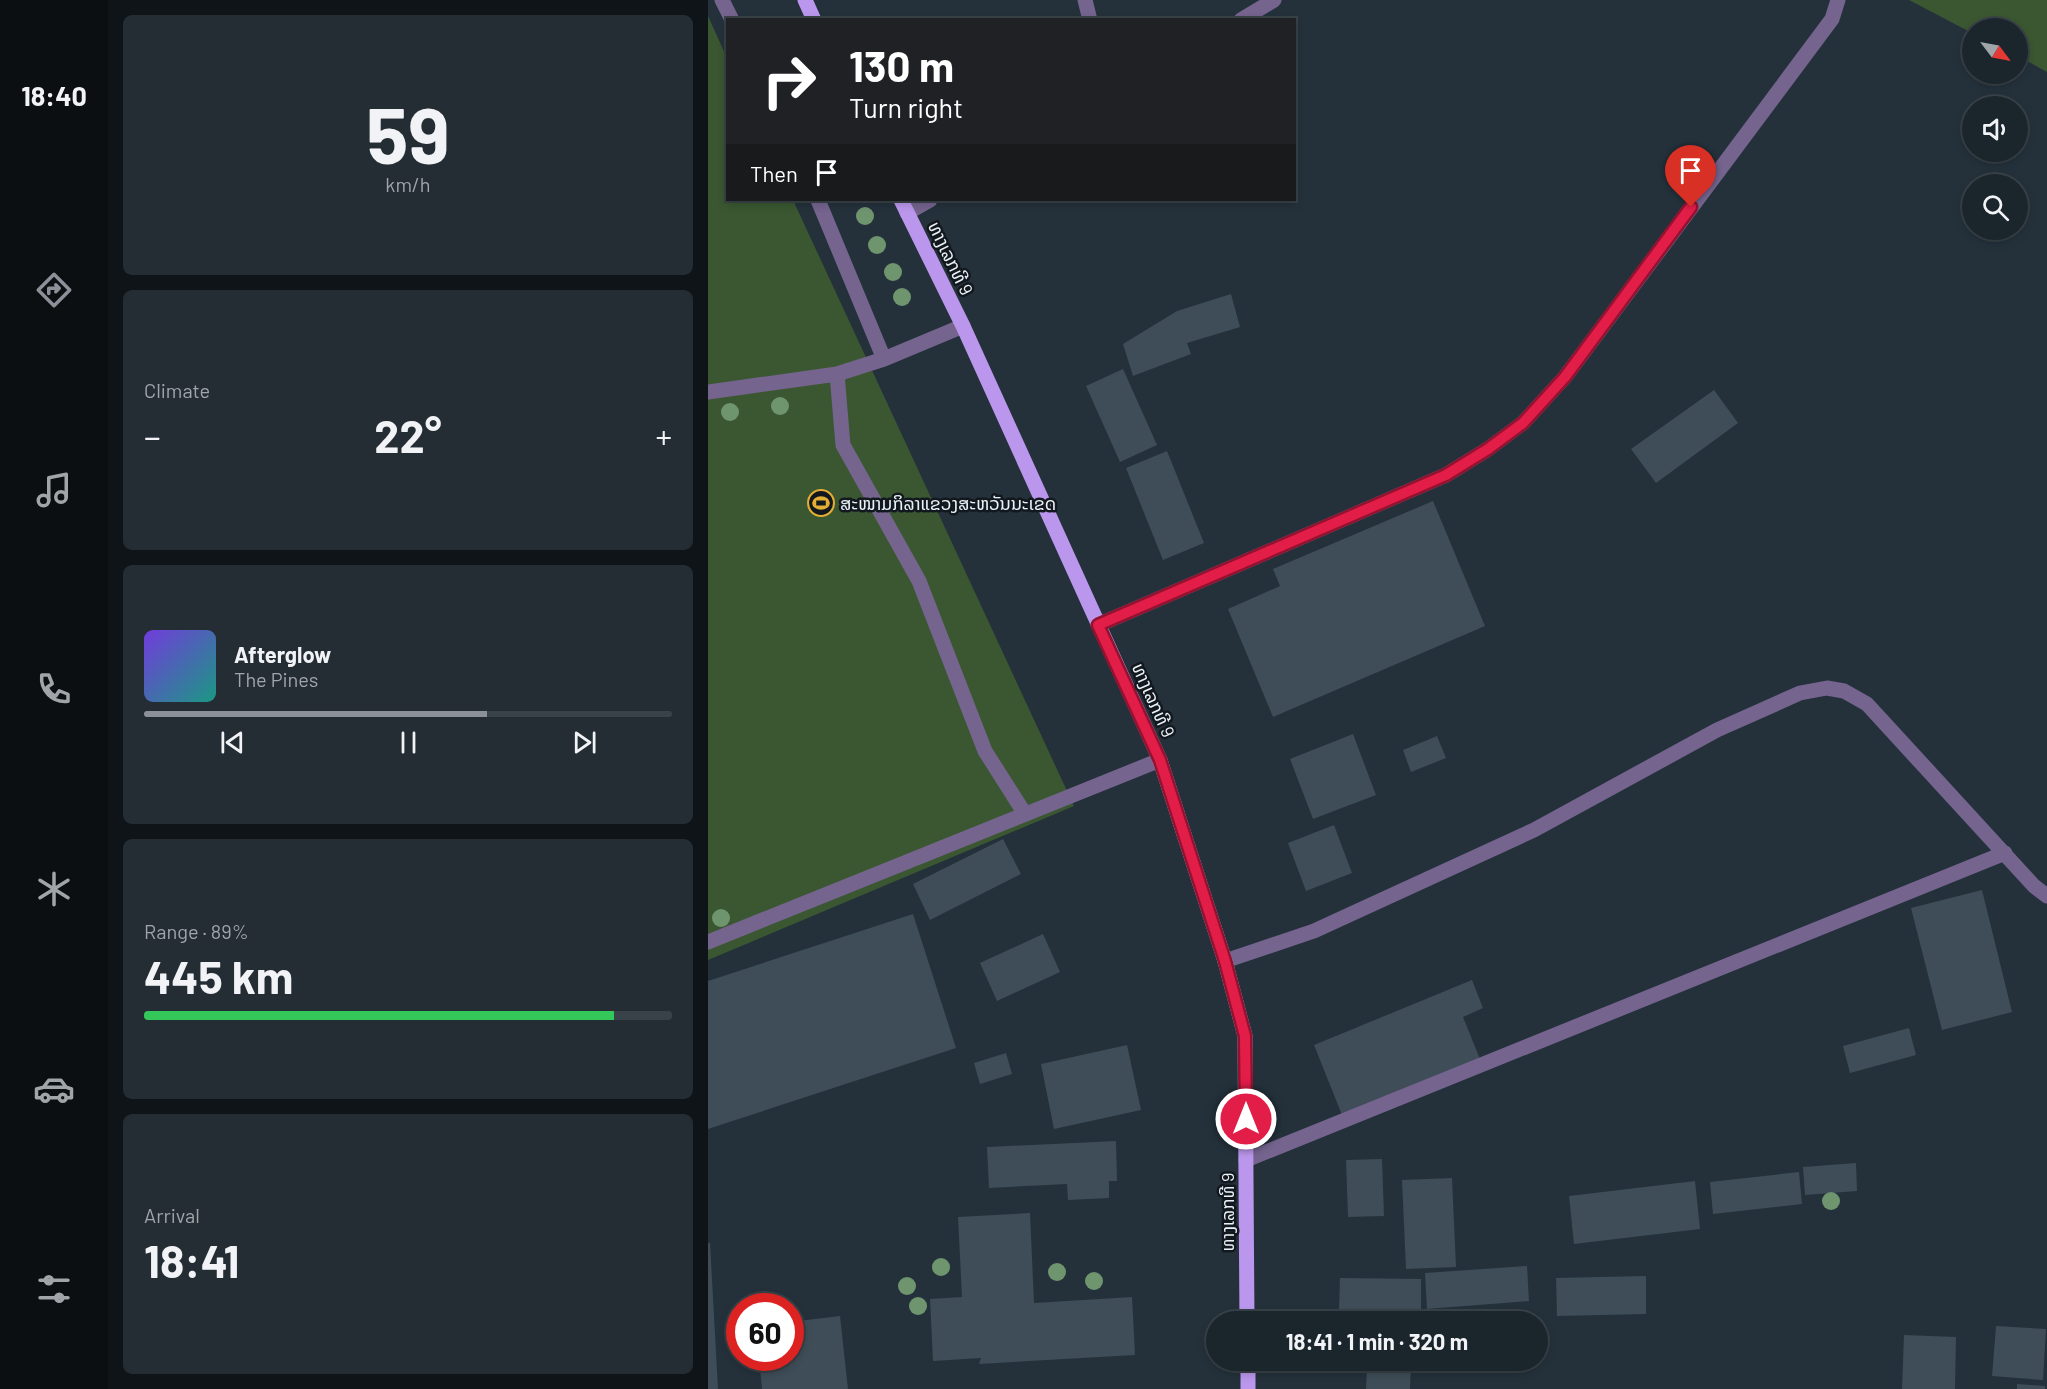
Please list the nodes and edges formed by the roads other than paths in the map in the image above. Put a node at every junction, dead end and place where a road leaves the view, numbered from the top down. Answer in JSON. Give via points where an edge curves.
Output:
{"nodes":[{"id":1,"x":722,"y":0,"type":"edge"},
{"id":2,"x":805,"y":0,"type":"edge"},
{"id":3,"x":1085,"y":0,"type":"edge"},
{"id":4,"x":1274,"y":0,"type":"edge"},
{"id":5,"x":1838,"y":0,"type":"edge"},
{"id":6,"x":731,"y":18,"type":"edge"},
{"id":7,"x":813,"y":18,"type":"edge"},
{"id":8,"x":1090,"y":18,"type":"edge"},
{"id":9,"x":1243,"y":18,"type":"edge"},
{"id":10,"x":818,"y":201,"type":"edge"},
{"id":11,"x":926,"y":201,"type":"edge"},
{"id":12,"x":904,"y":206,"type":"edge"},
{"id":13,"x":963,"y":326,"type":"junction"},
{"id":14,"x":884,"y":359,"type":"junction"},
{"id":15,"x":837,"y":374,"type":"junction"},
{"id":16,"x":708,"y":392,"type":"edge"},
{"id":17,"x":1098,"y":625,"type":"junction"},
{"id":18,"x":1160,"y":760,"type":"junction"},
{"id":19,"x":1025,"y":814,"type":"junction"},
{"id":20,"x":2005,"y":853,"type":"junction"},
{"id":21,"x":2047,"y":896,"type":"edge"},
{"id":22,"x":708,"y":942,"type":"edge"},
{"id":23,"x":1225,"y":961,"type":"junction"},
{"id":24,"x":1246,"y":1160,"type":"junction"},
{"id":25,"x":1247,"y":1311,"type":"edge"},
{"id":26,"x":1248,"y":1371,"type":"edge"},
{"id":27,"x":1248,"y":1389,"type":"edge"}],
"edges":[{"from":1,"to":6,"type":"street"},
{"from":2,"to":7,"type":"main road"},
{"from":3,"to":8,"type":"street"},
{"from":4,"to":9,"type":"street"},
{"from":5,"to":17,"type":"street","via":[[1832,19],[1565,377],[1523,423],[1446,475]]},
{"from":10,"to":14,"type":"street"},
{"from":11,"to":12,"type":"street"},
{"from":12,"to":13,"type":"main road","name":"ທາງເລກທີ 9"},
{"from":13,"to":14,"type":"street"},
{"from":13,"to":17,"type":"main road","name":"ທາງເລກທີ 9"},
{"from":14,"to":15,"type":"street"},
{"from":15,"to":16,"type":"street"},
{"from":15,"to":19,"type":"street","via":[[843,445],[918,581],[985,751]]},
{"from":17,"to":18,"type":"main road","name":"ທາງເລກທີ 9"},
{"from":18,"to":19,"type":"street"},
{"from":18,"to":23,"type":"main road","name":"ທາງເລກທີ 9"},
{"from":19,"to":22,"type":"street"},
{"from":20,"to":21,"type":"street"},
{"from":20,"to":23,"type":"street","via":[[1867,705],[1845,691],[1827,688],[1800,693],[1717,730],[1534,830],[1325,926]]},
{"from":20,"to":24,"type":"street"},
{"from":23,"to":24,"type":"main road","name":"ທາງເລກທີ 9","via":[[1245,1036]]},
{"from":24,"to":25,"type":"main road","name":"ທາງເລກທີ 9"},
{"from":26,"to":27,"type":"main road"}]}
